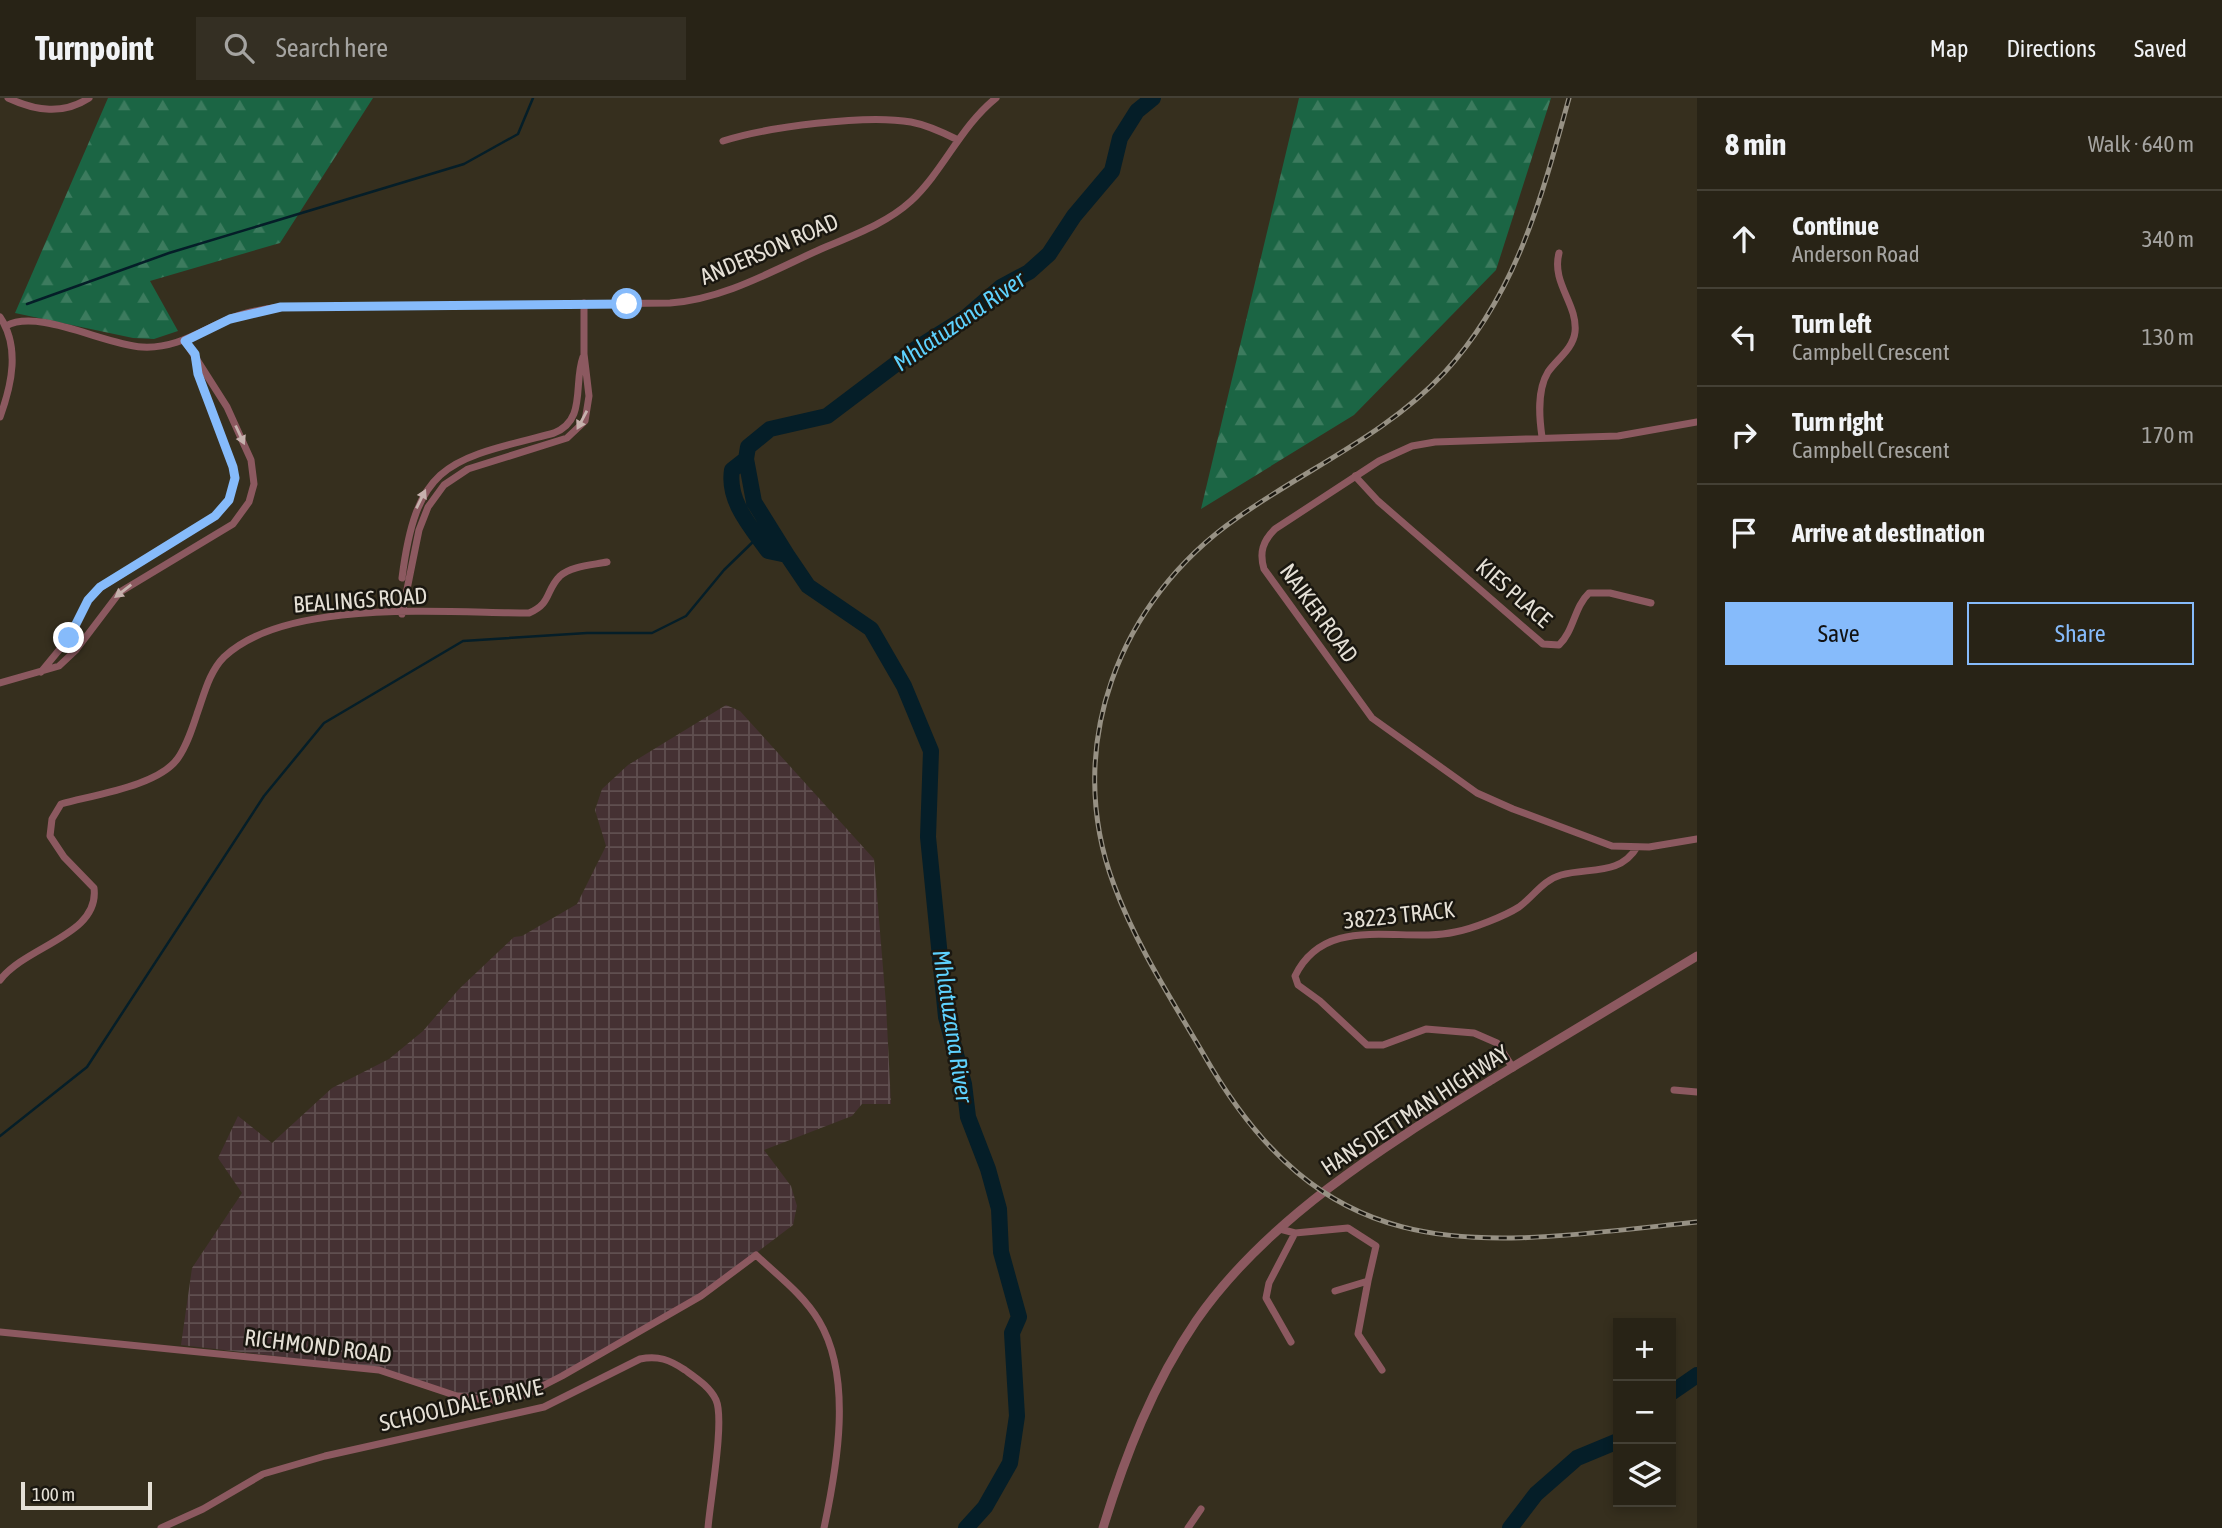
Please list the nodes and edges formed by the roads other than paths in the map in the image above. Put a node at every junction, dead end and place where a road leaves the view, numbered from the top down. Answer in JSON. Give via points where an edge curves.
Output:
{"nodes":[{"id":1,"x":8,"y":98,"type":"edge"},
{"id":2,"x":89,"y":98,"type":"edge"},
{"id":3,"x":996,"y":98,"type":"edge"},
{"id":4,"x":956,"y":139,"type":"junction"},
{"id":5,"x":723,"y":141,"type":"dead end"},
{"id":6,"x":1559,"y":253,"type":"dead end"},
{"id":7,"x":584,"y":303,"type":"junction"},
{"id":8,"x":0,"y":317,"type":"edge"},
{"id":9,"x":6,"y":326,"type":"junction"},
{"id":10,"x":185,"y":341,"type":"junction"},
{"id":11,"x":195,"y":354,"type":"junction"},
{"id":12,"x":584,"y":354,"type":"junction"},
{"id":13,"x":0,"y":417,"type":"edge"},
{"id":14,"x":1697,"y":422,"type":"edge"},
{"id":15,"x":1542,"y":436,"type":"junction"},
{"id":16,"x":1355,"y":476,"type":"junction"},
{"id":17,"x":607,"y":562,"type":"dead end"},
{"id":18,"x":1651,"y":603,"type":"dead end"},
{"id":19,"x":400,"y":614,"type":"junction"},
{"id":20,"x":41,"y":672,"type":"junction"},
{"id":21,"x":0,"y":684,"type":"edge"},
{"id":22,"x":1697,"y":839,"type":"edge"},
{"id":23,"x":1637,"y":847,"type":"junction"},
{"id":24,"x":1697,"y":956,"type":"edge"},
{"id":25,"x":0,"y":981,"type":"edge"},
{"id":26,"x":1513,"y":1068,"type":"junction"},
{"id":27,"x":1674,"y":1090,"type":"dead end"},
{"id":28,"x":1697,"y":1092,"type":"edge"},
{"id":29,"x":1280,"y":1229,"type":"junction"},
{"id":30,"x":1296,"y":1233,"type":"junction"},
{"id":31,"x":1368,"y":1282,"type":"junction"},
{"id":32,"x":1335,"y":1291,"type":"dead end"},
{"id":33,"x":0,"y":1332,"type":"edge"},
{"id":34,"x":1291,"y":1342,"type":"dead end"},
{"id":35,"x":1382,"y":1370,"type":"dead end"},
{"id":36,"x":1201,"y":1509,"type":"dead end"},
{"id":37,"x":160,"y":1528,"type":"edge"},
{"id":38,"x":708,"y":1528,"type":"edge"},
{"id":39,"x":824,"y":1528,"type":"edge"},
{"id":40,"x":1103,"y":1528,"type":"edge"},
{"id":41,"x":1188,"y":1528,"type":"edge"}],
"edges":[{"from":1,"to":2,"type":"street","via":[[51,111],[77,106]]},
{"from":3,"to":4,"type":"street","name":"ANDERSON ROAD"},
{"from":4,"to":5,"type":"street","via":[[913,122],[888,120],[761,131]]},
{"from":4,"to":7,"type":"street","name":"ANDERSON ROAD","via":[[920,191],[897,212],[733,289],[688,302]]},
{"from":6,"to":15,"type":"street","via":[[1558,277],[1576,329],[1542,389]]},
{"from":7,"to":10,"type":"street","name":"ANDERSON ROAD","via":[[281,307],[230,319]]},
{"from":7,"to":12,"type":"street"},
{"from":8,"to":9,"type":"street"},
{"from":9,"to":10,"type":"street","name":"ANDERSON ROAD","via":[[31,321],[142,347]]},
{"from":9,"to":13,"type":"street","via":[[13,361]]},
{"from":10,"to":11,"type":"street"},
{"from":11,"to":20,"type":"street","via":[[198,374],[233,467],[229,500],[204,524],[100,587],[88,600],[69,638]]},
{"from":11,"to":20,"type":"street","one_way":true,"via":[[227,407],[251,460],[254,484],[249,502],[233,524],[120,592],[67,660]]},
{"from":19,"to":12,"type":"street","one_way":true,"via":[[410,533],[424,492],[456,462],[568,426],[576,409]]},
{"from":12,"to":19,"type":"street","one_way":true,"via":[[589,405],[580,428],[560,440],[460,473],[434,497],[414,544]]},
{"from":14,"to":15,"type":"street","name":"NAIKER ROAD","via":[[1644,434]]},
{"from":15,"to":16,"type":"street","name":"NAIKER ROAD","via":[[1423,443],[1400,450]]},
{"from":16,"to":18,"type":"street","name":"KIES PLACE","via":[[1544,644],[1564,640],[1578,606],[1589,593]]},
{"from":16,"to":23,"type":"street","name":"NAIKER ROAD","via":[[1275,529],[1264,543],[1261,560],[1364,708],[1385,729],[1492,801],[1600,842]]},
{"from":17,"to":19,"type":"street","name":"BEALINGS ROAD","via":[[559,577],[542,607],[528,613]]},
{"from":19,"to":25,"type":"street","name":"BEALINGS ROAD","via":[[308,619],[256,635],[214,669],[187,741],[172,765],[150,778],[61,804],[52,819],[50,836],[94,888],[93,906],[82,924],[18,961]]},
{"from":20,"to":21,"type":"street"},
{"from":22,"to":23,"type":"street","name":"NAIKER ROAD"},
{"from":23,"to":26,"type":"street","name":"38223 TRACK","via":[[1621,865],[1552,878],[1519,907],[1458,932],[1364,933],[1340,938],[1311,954],[1295,976],[1298,985],[1367,1045],[1383,1045],[1426,1030],[1474,1033],[1497,1043]]},
{"from":24,"to":26,"type":"street","name":"HANS DETTMAN HIGHWAY"},
{"from":26,"to":29,"type":"street","name":"HANS DETTMAN HIGHWAY","via":[[1401,1136]]},
{"from":27,"to":28,"type":"street"},
{"from":29,"to":30,"type":"street"},
{"from":29,"to":40,"type":"street","name":"HANS DETTMAN HIGHWAY","via":[[1226,1285],[1175,1356],[1146,1410]]},
{"from":30,"to":31,"type":"street","via":[[1348,1228],[1376,1246]]},
{"from":30,"to":34,"type":"street","via":[[1266,1297]]},
{"from":31,"to":32,"type":"street"},
{"from":31,"to":35,"type":"street","via":[[1358,1334]]},
{"from":33,"to":39,"type":"street","name":"RICHMOND ROAD","via":[[379,1370],[457,1396],[492,1401],[525,1395],[562,1376],[701,1297],[756,1255],[810,1308],[833,1353],[838,1457]]},
{"from":36,"to":41,"type":"street"},
{"from":37,"to":38,"type":"street","name":"SCHOOLDALE DRIVE","via":[[263,1474],[544,1408],[648,1357],[666,1359],[684,1370],[706,1387],[718,1406]]}]}
